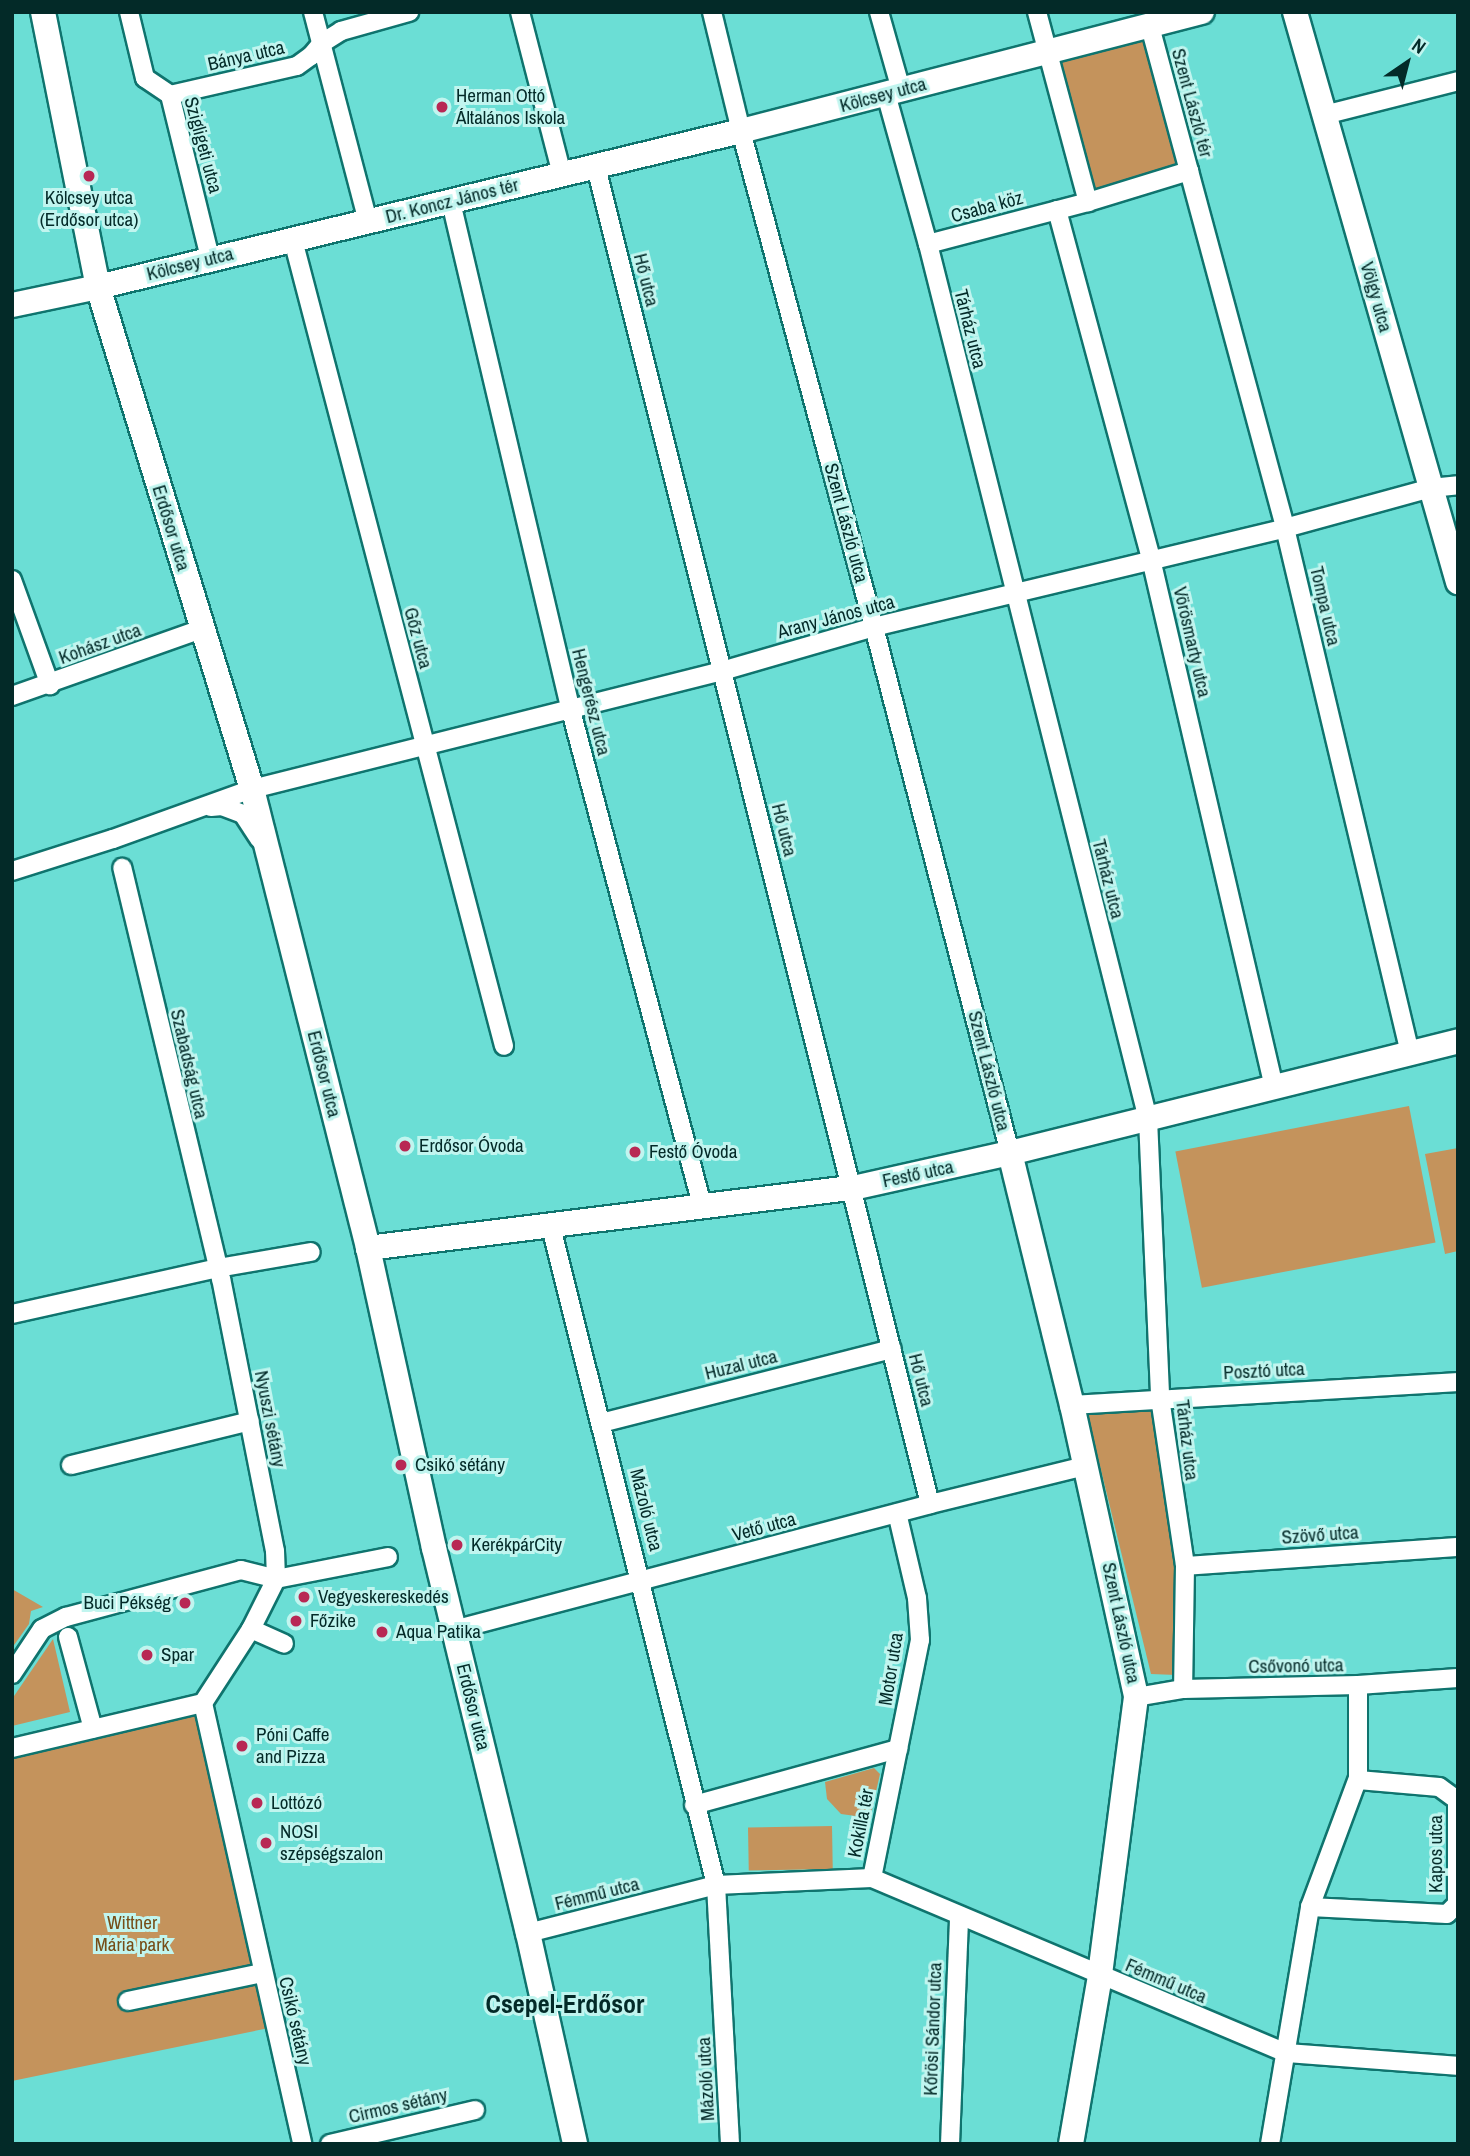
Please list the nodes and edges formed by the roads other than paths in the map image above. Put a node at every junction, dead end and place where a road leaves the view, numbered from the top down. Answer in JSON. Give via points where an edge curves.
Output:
{"nodes":[{"id":1,"x":43,"y":12,"type":"edge"},
{"id":2,"x":129,"y":12,"type":"edge"},
{"id":3,"x":313,"y":12,"type":"edge"},
{"id":4,"x":409,"y":12,"type":"edge"},
{"id":5,"x":520,"y":12,"type":"edge"},
{"id":6,"x":712,"y":12,"type":"edge"},
{"id":7,"x":879,"y":12,"type":"edge"},
{"id":8,"x":1037,"y":12,"type":"edge"},
{"id":9,"x":1202,"y":12,"type":"edge"},
{"id":10,"x":1295,"y":12,"type":"edge"},
{"id":11,"x":1150,"y":26,"type":"junction"},
{"id":12,"x":322,"y":43,"type":"junction"},
{"id":13,"x":1048,"y":51,"type":"junction"},
{"id":14,"x":1458,"y":81,"type":"edge"},
{"id":15,"x":893,"y":92,"type":"junction"},
{"id":16,"x":170,"y":95,"type":"junction"},
{"id":17,"x":1324,"y":115,"type":"junction"},
{"id":18,"x":741,"y":131,"type":"junction"},
{"id":19,"x":596,"y":167,"type":"junction"},
{"id":20,"x":1188,"y":171,"type":"junction"},
{"id":21,"x":562,"y":174,"type":"junction"},
{"id":22,"x":451,"y":202,"type":"junction"},
{"id":23,"x":1088,"y":202,"type":"junction"},
{"id":24,"x":1058,"y":210,"type":"junction"},
{"id":25,"x":368,"y":221,"type":"junction"},
{"id":26,"x":293,"y":240,"type":"junction"},
{"id":27,"x":928,"y":244,"type":"junction"},
{"id":28,"x":210,"y":258,"type":"junction"},
{"id":29,"x":98,"y":287,"type":"junction"},
{"id":30,"x":12,"y":305,"type":"edge"},
{"id":31,"x":1458,"y":485,"type":"edge"},
{"id":32,"x":1431,"y":488,"type":"junction"},
{"id":33,"x":1285,"y":528,"type":"junction"},
{"id":34,"x":1151,"y":559,"type":"junction"},
{"id":35,"x":12,"y":580,"type":"edge"},
{"id":36,"x":1458,"y":582,"type":"edge"},
{"id":37,"x":1014,"y":594,"type":"junction"},
{"id":38,"x":874,"y":627,"type":"junction"},
{"id":39,"x":201,"y":629,"type":"junction"},
{"id":40,"x":722,"y":671,"type":"junction"},
{"id":41,"x":50,"y":685,"type":"junction"},
{"id":42,"x":12,"y":696,"type":"edge"},
{"id":43,"x":570,"y":707,"type":"junction"},
{"id":44,"x":424,"y":744,"type":"junction"},
{"id":45,"x":252,"y":789,"type":"junction"},
{"id":46,"x":201,"y":807,"type":"junction"},
{"id":47,"x":268,"y":853,"type":"junction"},
{"id":48,"x":122,"y":868,"type":"dead end"},
{"id":49,"x":12,"y":871,"type":"edge"},
{"id":50,"x":1458,"y":1041,"type":"edge"},
{"id":51,"x":504,"y":1046,"type":"dead end"},
{"id":52,"x":1410,"y":1053,"type":"junction"},
{"id":53,"x":1274,"y":1087,"type":"junction"},
{"id":54,"x":1148,"y":1119,"type":"junction"},
{"id":55,"x":1010,"y":1153,"type":"junction"},
{"id":56,"x":853,"y":1188,"type":"junction"},
{"id":57,"x":703,"y":1209,"type":"junction"},
{"id":58,"x":551,"y":1227,"type":"junction"},
{"id":59,"x":368,"y":1248,"type":"junction"},
{"id":60,"x":312,"y":1252,"type":"dead end"},
{"id":61,"x":218,"y":1268,"type":"junction"},
{"id":62,"x":12,"y":1314,"type":"edge"},
{"id":63,"x":892,"y":1349,"type":"junction"},
{"id":64,"x":1458,"y":1382,"type":"edge"},
{"id":65,"x":1160,"y":1398,"type":"junction"},
{"id":66,"x":1072,"y":1405,"type":"junction"},
{"id":67,"x":250,"y":1421,"type":"junction"},
{"id":68,"x":601,"y":1423,"type":"junction"},
{"id":69,"x":71,"y":1465,"type":"dead end"},
{"id":70,"x":1085,"y":1466,"type":"junction"},
{"id":71,"x":930,"y":1504,"type":"junction"},
{"id":72,"x":897,"y":1513,"type":"junction"},
{"id":73,"x":1458,"y":1547,"type":"edge"},
{"id":74,"x":388,"y":1557,"type":"dead end"},
{"id":75,"x":1185,"y":1566,"type":"junction"},
{"id":76,"x":276,"y":1579,"type":"junction"},
{"id":77,"x":642,"y":1581,"type":"junction"},
{"id":78,"x":251,"y":1629,"type":"junction"},
{"id":79,"x":454,"y":1630,"type":"junction"},
{"id":80,"x":68,"y":1637,"type":"dead end"},
{"id":81,"x":284,"y":1644,"type":"dead end"},
{"id":82,"x":12,"y":1674,"type":"edge"},
{"id":83,"x":1458,"y":1678,"type":"edge"},
{"id":84,"x":1358,"y":1685,"type":"junction"},
{"id":85,"x":1183,"y":1689,"type":"junction"},
{"id":86,"x":1136,"y":1697,"type":"junction"},
{"id":87,"x":203,"y":1703,"type":"junction"},
{"id":88,"x":93,"y":1729,"type":"junction"},
{"id":89,"x":12,"y":1748,"type":"edge"},
{"id":90,"x":898,"y":1749,"type":"junction"},
{"id":91,"x":1358,"y":1780,"type":"junction"},
{"id":92,"x":694,"y":1805,"type":"junction"},
{"id":93,"x":872,"y":1878,"type":"junction"},
{"id":94,"x":716,"y":1885,"type":"junction"},
{"id":95,"x":1310,"y":1907,"type":"junction"},
{"id":96,"x":958,"y":1916,"type":"junction"},
{"id":97,"x":528,"y":1933,"type":"junction"},
{"id":98,"x":262,"y":1973,"type":"junction"},
{"id":99,"x":1100,"y":1976,"type":"junction"},
{"id":100,"x":128,"y":2001,"type":"dead end"},
{"id":101,"x":1286,"y":2053,"type":"junction"},
{"id":102,"x":1458,"y":2066,"type":"edge"},
{"id":103,"x":474,"y":2110,"type":"dead end"},
{"id":104,"x":392,"y":2137,"type":"edge"},
{"id":105,"x":302,"y":2144,"type":"edge"},
{"id":106,"x":330,"y":2144,"type":"edge"},
{"id":107,"x":575,"y":2144,"type":"edge"},
{"id":108,"x":730,"y":2144,"type":"edge"},
{"id":109,"x":950,"y":2144,"type":"edge"},
{"id":110,"x":1071,"y":2144,"type":"edge"},
{"id":111,"x":1270,"y":2144,"type":"edge"}],
"edges":[{"from":1,"to":29,"type":"street","name":"Erdősor utca"},
{"from":2,"to":16,"type":"street","name":"Szigligeti utca","via":[[145,78]]},
{"from":3,"to":12,"type":"street","name":"Dr. Koncz János tér"},
{"from":4,"to":12,"type":"street","via":[[365,22]]},
{"from":5,"to":21,"type":"street"},
{"from":6,"to":18,"type":"street","name":"Szent László utca"},
{"from":7,"to":15,"type":"street","name":"Tárház utca"},
{"from":8,"to":13,"type":"street"},
{"from":9,"to":11,"type":"street","name":"Kölcsey utca"},
{"from":10,"to":17,"type":"street","name":"Völgy utca"},
{"from":11,"to":13,"type":"street","name":"Kölcsey utca"},
{"from":11,"to":20,"type":"street","name":"Szent László tér"},
{"from":12,"to":16,"type":"street","name":"Bánya utca","via":[[297,66]]},
{"from":12,"to":25,"type":"street","name":"Dr. Koncz János tér"},
{"from":13,"to":15,"type":"street","name":"Kölcsey utca"},
{"from":13,"to":23,"type":"street"},
{"from":14,"to":17,"type":"street"},
{"from":15,"to":18,"type":"street","name":"Kölcsey utca"},
{"from":15,"to":27,"type":"street","name":"Tárház utca"},
{"from":16,"to":28,"type":"street","name":"Szigligeti utca"},
{"from":17,"to":32,"type":"street","name":"Völgy utca"},
{"from":18,"to":19,"type":"street","name":"Kölcsey utca"},
{"from":18,"to":38,"type":"street","name":"Szent László utca"},
{"from":19,"to":21,"type":"street","name":"Kölcsey utca"},
{"from":19,"to":40,"type":"street","name":"Hő utca"},
{"from":20,"to":23,"type":"street","name":"Szent László tér"},
{"from":20,"to":33,"type":"street","name":"Tompa utca"},
{"from":21,"to":22,"type":"street","name":"Dr. Koncz János tér"},
{"from":22,"to":25,"type":"street","name":"Dr. Koncz János tér"},
{"from":22,"to":43,"type":"street","name":"Hengerész utca"},
{"from":23,"to":24,"type":"street","name":"Szent László tér"},
{"from":24,"to":27,"type":"street","name":"Csaba köz"},
{"from":24,"to":34,"type":"street","name":"Vörösmarty utca"},
{"from":25,"to":26,"type":"street","name":"Kölcsey utca"},
{"from":26,"to":28,"type":"street","name":"Kölcsey utca"},
{"from":26,"to":44,"type":"street","name":"Gőz utca"},
{"from":27,"to":37,"type":"street","name":"Tárház utca"},
{"from":28,"to":29,"type":"street","name":"Kölcsey utca"},
{"from":29,"to":30,"type":"street","name":"Kölcsey utca"},
{"from":29,"to":39,"type":"street","name":"Erdősor utca"},
{"from":31,"to":32,"type":"street","name":"Arany János utca"},
{"from":32,"to":33,"type":"street","name":"Arany János utca"},
{"from":32,"to":36,"type":"street","name":"Völgy utca"},
{"from":33,"to":34,"type":"street","name":"Arany János utca"},
{"from":33,"to":52,"type":"street","name":"Tompa utca"},
{"from":34,"to":37,"type":"street","name":"Arany János utca"},
{"from":34,"to":53,"type":"street","name":"Vörösmarty utca"},
{"from":35,"to":41,"type":"street"},
{"from":37,"to":38,"type":"street","name":"Arany János utca"},
{"from":37,"to":54,"type":"street","name":"Tárház utca"},
{"from":38,"to":40,"type":"street","name":"Arany János utca"},
{"from":38,"to":55,"type":"street","name":"Szent László utca"},
{"from":39,"to":41,"type":"street","name":"Kohász utca"},
{"from":39,"to":45,"type":"street","name":"Erdősor utca"},
{"from":40,"to":43,"type":"street","name":"Arany János utca"},
{"from":40,"to":56,"type":"street","name":"Hő utca"},
{"from":41,"to":42,"type":"street","name":"Kohász utca"},
{"from":43,"to":44,"type":"street","name":"Arany János utca"},
{"from":43,"to":57,"type":"street","name":"Hengerész utca"},
{"from":44,"to":45,"type":"street","name":"Arany János utca"},
{"from":44,"to":51,"type":"street","name":"Gőz utca"},
{"from":45,"to":46,"type":"street"},
{"from":45,"to":47,"type":"street","name":"Erdősor utca"},
{"from":46,"to":47,"type":"street","via":[[222,806],[243,814]]},
{"from":46,"to":49,"type":"street"},
{"from":47,"to":59,"type":"street","name":"Erdősor utca"},
{"from":48,"to":61,"type":"street","name":"Szabadság utca"},
{"from":50,"to":52,"type":"street","name":"Festő utca"},
{"from":52,"to":53,"type":"street","name":"Festő utca"},
{"from":53,"to":54,"type":"street","name":"Festő utca"},
{"from":54,"to":55,"type":"street","name":"Festő utca"},
{"from":54,"to":65,"type":"street","name":"Tárház utca"},
{"from":55,"to":56,"type":"street","name":"Festő utca"},
{"from":55,"to":66,"type":"street","name":"Szent László utca"},
{"from":56,"to":57,"type":"street","name":"Festő utca"},
{"from":56,"to":63,"type":"street","name":"Hő utca"},
{"from":57,"to":58,"type":"street","name":"Festő utca"},
{"from":58,"to":59,"type":"street","name":"Festő utca"},
{"from":58,"to":68,"type":"street","name":"Mázoló utca"},
{"from":59,"to":79,"type":"street","name":"Erdősor utca"},
{"from":60,"to":61,"type":"street"},
{"from":61,"to":62,"type":"street"},
{"from":61,"to":67,"type":"street","name":"Nyuszi sétány"},
{"from":63,"to":68,"type":"street","name":"Huzal utca"},
{"from":63,"to":71,"type":"street","name":"Hő utca"},
{"from":64,"to":65,"type":"street","name":"Posztó utca"},
{"from":65,"to":66,"type":"street","name":"Posztó utca"},
{"from":65,"to":75,"type":"street","name":"Tárház utca"},
{"from":66,"to":70,"type":"street","name":"Szent László utca"},
{"from":67,"to":69,"type":"street"},
{"from":67,"to":76,"type":"street","name":"Nyuszi sétány","via":[[275,1551]]},
{"from":68,"to":77,"type":"street","name":"Mázoló utca"},
{"from":70,"to":71,"type":"street","name":"Vető utca"},
{"from":70,"to":86,"type":"street","name":"Szent László utca"},
{"from":71,"to":72,"type":"street","name":"Vető utca"},
{"from":72,"to":77,"type":"street","name":"Vető utca"},
{"from":72,"to":90,"type":"street","name":"Motor utca","via":[[917,1598],[920,1640]]},
{"from":73,"to":75,"type":"street","name":"Szövő utca"},
{"from":74,"to":76,"type":"street"},
{"from":75,"to":85,"type":"street","name":"Tárház utca"},
{"from":76,"to":78,"type":"street"},
{"from":76,"to":82,"type":"street","via":[[241,1570],[66,1617],[42,1629]]},
{"from":77,"to":79,"type":"street","name":"Vető utca"},
{"from":77,"to":92,"type":"street","name":"Mázoló utca"},
{"from":78,"to":81,"type":"street"},
{"from":78,"to":87,"type":"street"},
{"from":79,"to":97,"type":"street","name":"Erdősor utca"},
{"from":80,"to":88,"type":"street"},
{"from":83,"to":84,"type":"street","name":"Csővonó utca"},
{"from":84,"to":85,"type":"street","name":"Csővonó utca"},
{"from":84,"to":91,"type":"street"},
{"from":85,"to":86,"type":"street","name":"Csővonó utca"},
{"from":86,"to":99,"type":"street","name":"Szent László utca"},
{"from":87,"to":88,"type":"street"},
{"from":87,"to":98,"type":"street","name":"Csikó sétány"},
{"from":88,"to":89,"type":"street"},
{"from":90,"to":92,"type":"street","name":"Kokilla tér"},
{"from":90,"to":93,"type":"street","name":"Kokilla tér"},
{"from":91,"to":95,"type":"street"},
{"from":91,"to":95,"type":"street","name":"Kapos utca","via":[[1439,1787],[1457,1800],[1457,1904],[1447,1914]]},
{"from":92,"to":94,"type":"street"},
{"from":93,"to":94,"type":"street","name":"Kokilla tér"},
{"from":93,"to":96,"type":"street","name":"Fémmű utca"},
{"from":94,"to":97,"type":"street","name":"Fémmű utca"},
{"from":94,"to":108,"type":"street","name":"Mázoló utca"},
{"from":95,"to":101,"type":"street"},
{"from":96,"to":99,"type":"street","name":"Fémmű utca"},
{"from":96,"to":109,"type":"street","name":"Kőrösi Sándor utca"},
{"from":97,"to":107,"type":"street","name":"Erdősor utca"},
{"from":98,"to":100,"type":"street"},
{"from":98,"to":105,"type":"street","name":"Csikó sétány"},
{"from":99,"to":101,"type":"street","name":"Fémmű utca"},
{"from":99,"to":110,"type":"street","name":"Szent László utca"},
{"from":101,"to":102,"type":"street","name":"Fémmű utca"},
{"from":101,"to":111,"type":"street"},
{"from":103,"to":104,"type":"street","name":"Cirmos sétány"},
{"from":104,"to":106,"type":"street","name":"Cirmos sétány"}]}
